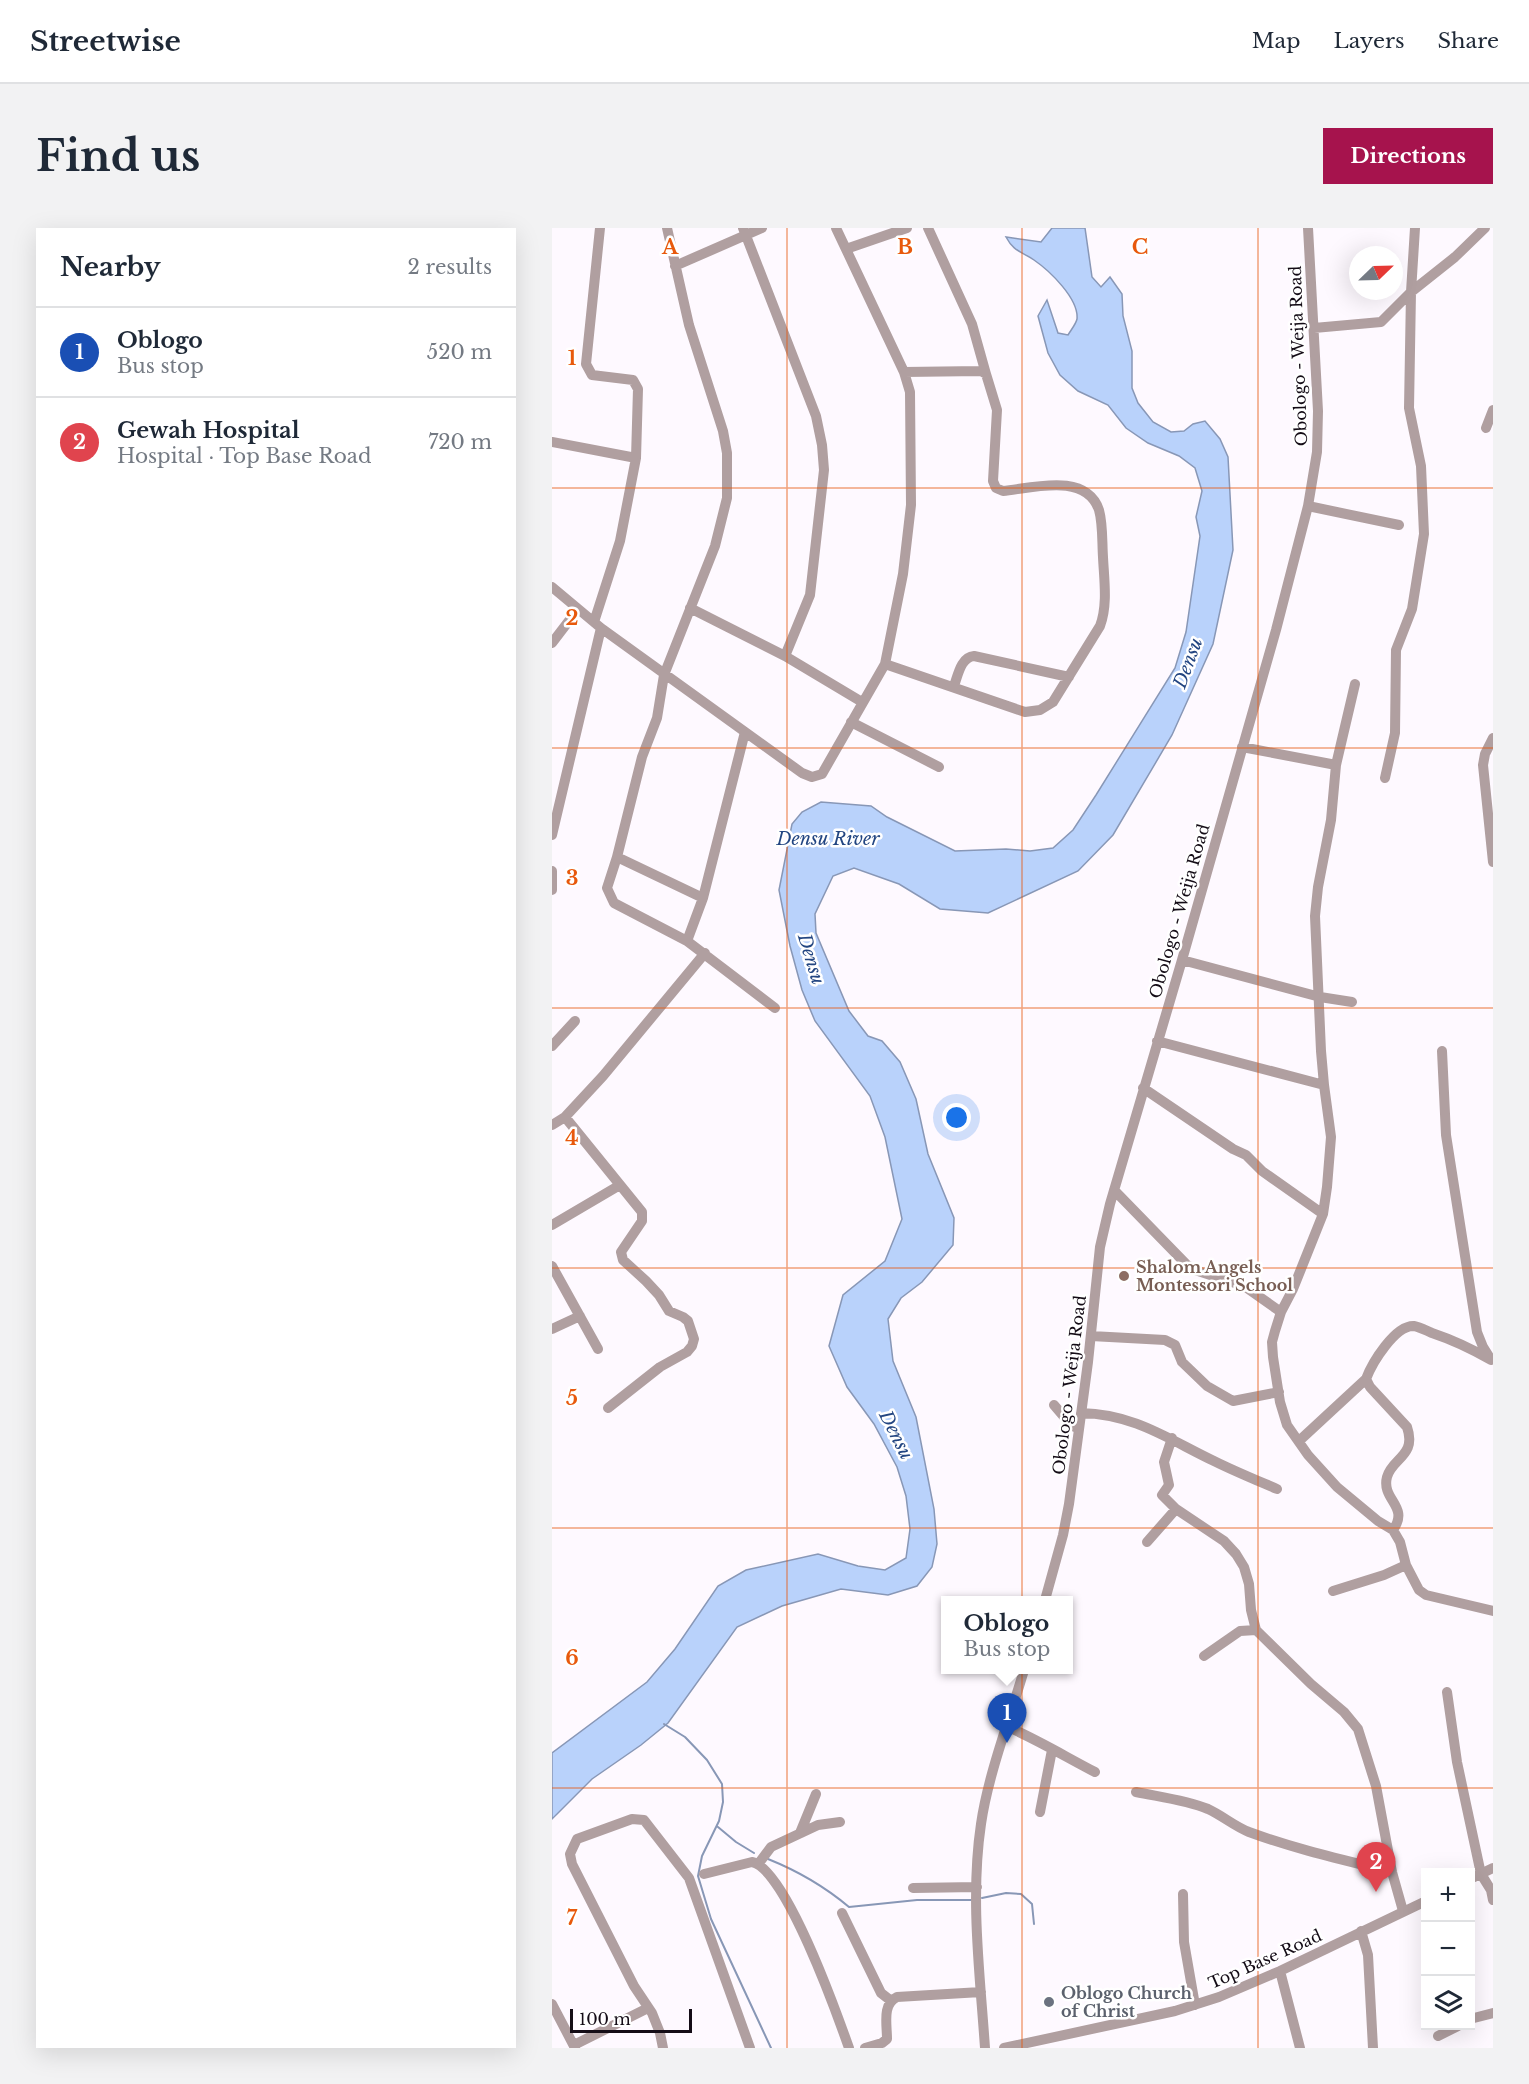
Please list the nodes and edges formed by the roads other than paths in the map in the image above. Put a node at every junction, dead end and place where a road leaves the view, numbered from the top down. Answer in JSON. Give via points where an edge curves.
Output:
{"nodes":[{"id":1,"x":600,"y":228,"type":"edge"},
{"id":2,"x":666,"y":228,"type":"edge"},
{"id":3,"x":762,"y":228,"type":"edge"},
{"id":4,"x":836,"y":228,"type":"edge"},
{"id":5,"x":907,"y":228,"type":"edge"},
{"id":6,"x":928,"y":228,"type":"edge"},
{"id":7,"x":1308,"y":228,"type":"edge"},
{"id":8,"x":1415,"y":228,"type":"edge"},
{"id":9,"x":1485,"y":228,"type":"edge"},
{"id":10,"x":745,"y":231,"type":"edge"},
{"id":11,"x":846,"y":249,"type":"junction"},
{"id":12,"x":675,"y":266,"type":"junction"},
{"id":13,"x":1412,"y":292,"type":"junction"},
{"id":14,"x":1314,"y":327,"type":"junction"},
{"id":15,"x":904,"y":372,"type":"junction"},
{"id":16,"x":986,"y":374,"type":"junction"},
{"id":17,"x":1493,"y":410,"type":"edge"},
{"id":18,"x":1485,"y":428,"type":"dead end"},
{"id":19,"x":552,"y":442,"type":"edge"},
{"id":20,"x":636,"y":458,"type":"junction"},
{"id":21,"x":1308,"y":507,"type":"junction"},
{"id":22,"x":1399,"y":525,"type":"dead end"},
{"id":23,"x":552,"y":587,"type":"edge"},
{"id":24,"x":690,"y":608,"type":"junction"},
{"id":25,"x":578,"y":609,"type":"junction"},
{"id":26,"x":598,"y":625,"type":"junction"},
{"id":27,"x":552,"y":643,"type":"edge"},
{"id":28,"x":785,"y":656,"type":"junction"},
{"id":29,"x":885,"y":664,"type":"junction"},
{"id":30,"x":664,"y":675,"type":"junction"},
{"id":31,"x":1069,"y":677,"type":"junction"},
{"id":32,"x":1355,"y":684,"type":"dead end"},
{"id":33,"x":954,"y":686,"type":"junction"},
{"id":34,"x":862,"y":702,"type":"junction"},
{"id":35,"x":851,"y":722,"type":"junction"},
{"id":36,"x":745,"y":732,"type":"junction"},
{"id":37,"x":1493,"y":738,"type":"edge"},
{"id":38,"x":1242,"y":747,"type":"junction"},
{"id":39,"x":1336,"y":765,"type":"junction"},
{"id":40,"x":939,"y":767,"type":"dead end"},
{"id":41,"x":1385,"y":778,"type":"dead end"},
{"id":42,"x":1491,"y":826,"type":"edge"},
{"id":43,"x":552,"y":835,"type":"edge"},
{"id":44,"x":617,"y":857,"type":"junction"},
{"id":45,"x":1493,"y":862,"type":"edge"},
{"id":46,"x":552,"y":871,"type":"edge"},
{"id":47,"x":552,"y":890,"type":"edge"},
{"id":48,"x":703,"y":898,"type":"junction"},
{"id":49,"x":687,"y":940,"type":"junction"},
{"id":50,"x":705,"y":953,"type":"junction"},
{"id":51,"x":1182,"y":960,"type":"junction"},
{"id":52,"x":1320,"y":997,"type":"junction"},
{"id":53,"x":1352,"y":1002,"type":"dead end"},
{"id":54,"x":776,"y":1008,"type":"dead end"},
{"id":55,"x":575,"y":1021,"type":"dead end"},
{"id":56,"x":1157,"y":1041,"type":"junction"},
{"id":57,"x":552,"y":1046,"type":"edge"},
{"id":58,"x":1442,"y":1051,"type":"dead end"},
{"id":59,"x":1324,"y":1085,"type":"junction"},
{"id":60,"x":1143,"y":1088,"type":"junction"},
{"id":61,"x":565,"y":1117,"type":"junction"},
{"id":62,"x":552,"y":1125,"type":"edge"},
{"id":63,"x":620,"y":1185,"type":"junction"},
{"id":64,"x":1114,"y":1190,"type":"junction"},
{"id":65,"x":1323,"y":1214,"type":"junction"},
{"id":66,"x":552,"y":1225,"type":"edge"},
{"id":67,"x":552,"y":1266,"type":"edge"},
{"id":68,"x":1281,"y":1312,"type":"junction"},
{"id":69,"x":580,"y":1316,"type":"junction"},
{"id":70,"x":552,"y":1329,"type":"edge"},
{"id":71,"x":1091,"y":1336,"type":"junction"},
{"id":72,"x":598,"y":1349,"type":"dead end"},
{"id":73,"x":1492,"y":1362,"type":"edge"},
{"id":74,"x":1366,"y":1379,"type":"junction"},
{"id":75,"x":1279,"y":1392,"type":"junction"},
{"id":76,"x":1054,"y":1405,"type":"dead end"},
{"id":77,"x":608,"y":1408,"type":"dead end"},
{"id":78,"x":1081,"y":1413,"type":"junction"},
{"id":79,"x":1079,"y":1429,"type":"junction"},
{"id":80,"x":1172,"y":1438,"type":"junction"},
{"id":81,"x":1299,"y":1441,"type":"junction"},
{"id":82,"x":1277,"y":1489,"type":"dead end"},
{"id":83,"x":1176,"y":1509,"type":"junction"},
{"id":84,"x":1393,"y":1530,"type":"junction"},
{"id":85,"x":1147,"y":1542,"type":"dead end"},
{"id":86,"x":1406,"y":1565,"type":"junction"},
{"id":87,"x":1333,"y":1590,"type":"dead end"},
{"id":88,"x":1046,"y":1596,"type":"edge"},
{"id":89,"x":1493,"y":1611,"type":"edge"},
{"id":90,"x":1256,"y":1630,"type":"junction"},
{"id":91,"x":1204,"y":1656,"type":"dead end"},
{"id":92,"x":1023,"y":1674,"type":"edge"},
{"id":93,"x":1447,"y":1692,"type":"dead end"},
{"id":94,"x":1008,"y":1727,"type":"junction"},
{"id":95,"x":1052,"y":1750,"type":"junction"},
{"id":96,"x":1095,"y":1772,"type":"dead end"},
{"id":97,"x":1136,"y":1792,"type":"dead end"},
{"id":98,"x":816,"y":1794,"type":"dead end"},
{"id":99,"x":1040,"y":1812,"type":"dead end"},
{"id":100,"x":840,"y":1821,"type":"dead end"},
{"id":101,"x":800,"y":1833,"type":"junction"},
{"id":102,"x":759,"y":1863,"type":"junction"},
{"id":103,"x":1493,"y":1868,"type":"edge"},
{"id":104,"x":1392,"y":1872,"type":"junction"},
{"id":105,"x":704,"y":1874,"type":"dead end"},
{"id":106,"x":1476,"y":1877,"type":"edge"},
{"id":107,"x":977,"y":1887,"type":"junction"},
{"id":108,"x":913,"y":1888,"type":"dead end"},
{"id":109,"x":1184,"y":1894,"type":"dead end"},
{"id":110,"x":1493,"y":1900,"type":"edge"},
{"id":111,"x":1421,"y":1903,"type":"edge"},
{"id":112,"x":1403,"y":1911,"type":"junction"},
{"id":113,"x":842,"y":1912,"type":"dead end"},
{"id":114,"x":1362,"y":1931,"type":"junction"},
{"id":115,"x":1280,"y":1971,"type":"junction"},
{"id":116,"x":981,"y":1992,"type":"junction"},
{"id":117,"x":890,"y":2000,"type":"junction"},
{"id":118,"x":552,"y":2004,"type":"edge"},
{"id":119,"x":1195,"y":2005,"type":"junction"},
{"id":120,"x":648,"y":2008,"type":"junction"},
{"id":121,"x":1493,"y":2013,"type":"edge"},
{"id":122,"x":1475,"y":2018,"type":"edge"},
{"id":123,"x":1449,"y":2030,"type":"edge"},
{"id":124,"x":1438,"y":2036,"type":"dead end"},
{"id":125,"x":575,"y":2047,"type":"edge"},
{"id":126,"x":663,"y":2048,"type":"edge"},
{"id":127,"x":750,"y":2048,"type":"edge"},
{"id":128,"x":849,"y":2048,"type":"edge"},
{"id":129,"x":865,"y":2048,"type":"edge"},
{"id":130,"x":985,"y":2048,"type":"edge"},
{"id":131,"x":1004,"y":2048,"type":"edge"},
{"id":132,"x":1300,"y":2048,"type":"edge"},
{"id":133,"x":1373,"y":2048,"type":"edge"}],
"edges":[{"from":1,"to":20,"type":"street","via":[[586,364],[592,375],[635,383]]},
{"from":2,"to":12,"type":"street"},
{"from":3,"to":10,"type":"street"},
{"from":4,"to":11,"type":"street"},
{"from":5,"to":11,"type":"street"},
{"from":6,"to":16,"type":"street","via":[[972,324]]},
{"from":7,"to":14,"type":"street","name":"Obologo - Weija Road"},
{"from":8,"to":13,"type":"street"},
{"from":9,"to":13,"type":"street"},
{"from":10,"to":12,"type":"street"},
{"from":10,"to":28,"type":"street","via":[[816,416],[822,445],[824,470],[810,595]]},
{"from":11,"to":15,"type":"street"},
{"from":12,"to":24,"type":"street","via":[[727,453],[727,498],[715,546]]},
{"from":13,"to":14,"type":"street","via":[[1377,324]]},
{"from":13,"to":41,"type":"street","via":[[1410,408],[1420,466],[1424,534],[1413,609],[1396,650],[1395,733]]},
{"from":14,"to":21,"type":"street","name":"Obologo - Weija Road","via":[[1317,452]]},
{"from":15,"to":16,"type":"street"},
{"from":15,"to":29,"type":"street","via":[[910,392],[911,505],[903,574]]},
{"from":16,"to":31,"type":"street","via":[[997,410],[993,481],[996,488],[1003,491],[1065,484],[1086,493],[1100,512],[1103,618]]},
{"from":17,"to":18,"type":"street"},
{"from":19,"to":20,"type":"street"},
{"from":20,"to":26,"type":"street"},
{"from":21,"to":22,"type":"street"},
{"from":21,"to":38,"type":"street","name":"Obologo - Weija Road"},
{"from":23,"to":25,"type":"street"},
{"from":24,"to":28,"type":"street"},
{"from":24,"to":30,"type":"street"},
{"from":25,"to":26,"type":"street"},
{"from":25,"to":27,"type":"street"},
{"from":26,"to":30,"type":"street"},
{"from":26,"to":43,"type":"street"},
{"from":28,"to":34,"type":"street"},
{"from":29,"to":33,"type":"street"},
{"from":29,"to":34,"type":"street"},
{"from":30,"to":36,"type":"street"},
{"from":30,"to":44,"type":"street","via":[[657,718],[642,757]]},
{"from":31,"to":33,"type":"street","via":[[1053,702],[1033,712]]},
{"from":31,"to":33,"type":"street","via":[[969,656]]},
{"from":32,"to":39,"type":"street"},
{"from":34,"to":35,"type":"street"},
{"from":35,"to":36,"type":"street","via":[[822,774],[812,777]]},
{"from":35,"to":40,"type":"street"},
{"from":36,"to":48,"type":"street"},
{"from":37,"to":42,"type":"street","via":[[1483,765]]},
{"from":38,"to":39,"type":"street"},
{"from":38,"to":51,"type":"street","name":"Obologo - Weija Road"},
{"from":39,"to":52,"type":"street","via":[[1315,916]]},
{"from":42,"to":45,"type":"street"},
{"from":44,"to":48,"type":"street"},
{"from":44,"to":49,"type":"street","via":[[607,888],[614,903]]},
{"from":46,"to":47,"type":"street"},
{"from":48,"to":49,"type":"street"},
{"from":49,"to":50,"type":"street"},
{"from":50,"to":54,"type":"street"},
{"from":50,"to":61,"type":"street"},
{"from":51,"to":52,"type":"street"},
{"from":51,"to":56,"type":"street","name":"Obologo - Weija Road"},
{"from":52,"to":53,"type":"street"},
{"from":52,"to":59,"type":"street"},
{"from":55,"to":57,"type":"street"},
{"from":56,"to":59,"type":"street"},
{"from":56,"to":60,"type":"street","name":"Obologo - Weija Road"},
{"from":58,"to":73,"type":"street","via":[[1446,1135],[1459,1222],[1477,1332]]},
{"from":59,"to":65,"type":"street","via":[[1331,1137]]},
{"from":60,"to":64,"type":"street","name":"Obologo - Weija Road"},
{"from":60,"to":65,"type":"street","via":[[1246,1155]]},
{"from":61,"to":62,"type":"street"},
{"from":61,"to":63,"type":"street"},
{"from":63,"to":66,"type":"street"},
{"from":63,"to":77,"type":"street","via":[[642,1212],[642,1221],[621,1252],[623,1260],[659,1295],[669,1311],[688,1321],[694,1339],[687,1352],[660,1367]]},
{"from":64,"to":68,"type":"street","via":[[1187,1265],[1244,1286]]},
{"from":64,"to":71,"type":"street","name":"Obologo - Weija Road","via":[[1100,1247]]},
{"from":65,"to":68,"type":"street"},
{"from":67,"to":69,"type":"street"},
{"from":68,"to":75,"type":"street","via":[[1272,1342]]},
{"from":69,"to":70,"type":"street"},
{"from":69,"to":72,"type":"street"},
{"from":71,"to":75,"type":"street","via":[[1165,1340],[1175,1345],[1182,1362],[1207,1386],[1233,1401]]},
{"from":71,"to":78,"type":"street","name":"Obologo - Weija Road"},
{"from":73,"to":74,"type":"street","via":[[1466,1346],[1414,1326],[1392,1337]]},
{"from":74,"to":81,"type":"street"},
{"from":74,"to":84,"type":"street","via":[[1410,1435],[1404,1456],[1387,1476],[1386,1485],[1400,1517]]},
{"from":75,"to":81,"type":"street","via":[[1287,1425]]},
{"from":76,"to":79,"type":"street"},
{"from":78,"to":79,"type":"street","name":"Obologo - Weija Road"},
{"from":78,"to":80,"type":"street","via":[[1116,1416]]},
{"from":79,"to":88,"type":"street","name":"Obologo - Weija Road","via":[[1063,1535]]},
{"from":80,"to":82,"type":"street"},
{"from":80,"to":83,"type":"street","via":[[1164,1462],[1169,1485],[1162,1494]]},
{"from":81,"to":84,"type":"street","via":[[1337,1487]]},
{"from":83,"to":85,"type":"street"},
{"from":83,"to":90,"type":"street","via":[[1224,1540],[1236,1554],[1249,1584]]},
{"from":84,"to":86,"type":"street"},
{"from":86,"to":87,"type":"street"},
{"from":86,"to":89,"type":"street","via":[[1419,1590],[1426,1595]]},
{"from":90,"to":91,"type":"street","via":[[1240,1631]]},
{"from":90,"to":104,"type":"street","via":[[1358,1729],[1376,1786]]},
{"from":92,"to":94,"type":"street"},
{"from":93,"to":106,"type":"street"},
{"from":94,"to":95,"type":"street"},
{"from":94,"to":107,"type":"street","via":[[981,1822]]},
{"from":95,"to":96,"type":"street"},
{"from":95,"to":99,"type":"street"},
{"from":97,"to":104,"type":"street","via":[[1196,1805],[1249,1832]]},
{"from":98,"to":101,"type":"street"},
{"from":100,"to":101,"type":"street"},
{"from":101,"to":102,"type":"street","via":[[771,1847]]},
{"from":102,"to":105,"type":"street"},
{"from":102,"to":128,"type":"street","via":[[798,1921]]},
{"from":103,"to":106,"type":"street"},
{"from":104,"to":112,"type":"street"},
{"from":106,"to":110,"type":"street","via":[[1491,1890]]},
{"from":107,"to":108,"type":"street"},
{"from":107,"to":116,"type":"street","via":[[976,1942]]},
{"from":109,"to":119,"type":"street","via":[[1184,1942]]},
{"from":111,"to":112,"type":"street","name":"Top Base Road"},
{"from":112,"to":114,"type":"street","name":"Top Base Road"},
{"from":113,"to":117,"type":"street","via":[[881,1992]]},
{"from":114,"to":115,"type":"street","name":"Top Base Road"},
{"from":114,"to":133,"type":"street","via":[[1371,1982]]},
{"from":115,"to":119,"type":"street","name":"Top Base Road"},
{"from":115,"to":132,"type":"street"},
{"from":116,"to":117,"type":"street"},
{"from":116,"to":130,"type":"street"},
{"from":117,"to":129,"type":"street","via":[[887,2039]]},
{"from":118,"to":125,"type":"street"},
{"from":119,"to":131,"type":"street","name":"Top Base Road"},
{"from":120,"to":125,"type":"street"},
{"from":120,"to":126,"type":"street"},
{"from":120,"to":127,"type":"street","via":[[578,1878],[570,1854],[577,1839],[632,1819],[644,1820],[688,1878]]},
{"from":121,"to":122,"type":"street"},
{"from":123,"to":124,"type":"street"}]}
